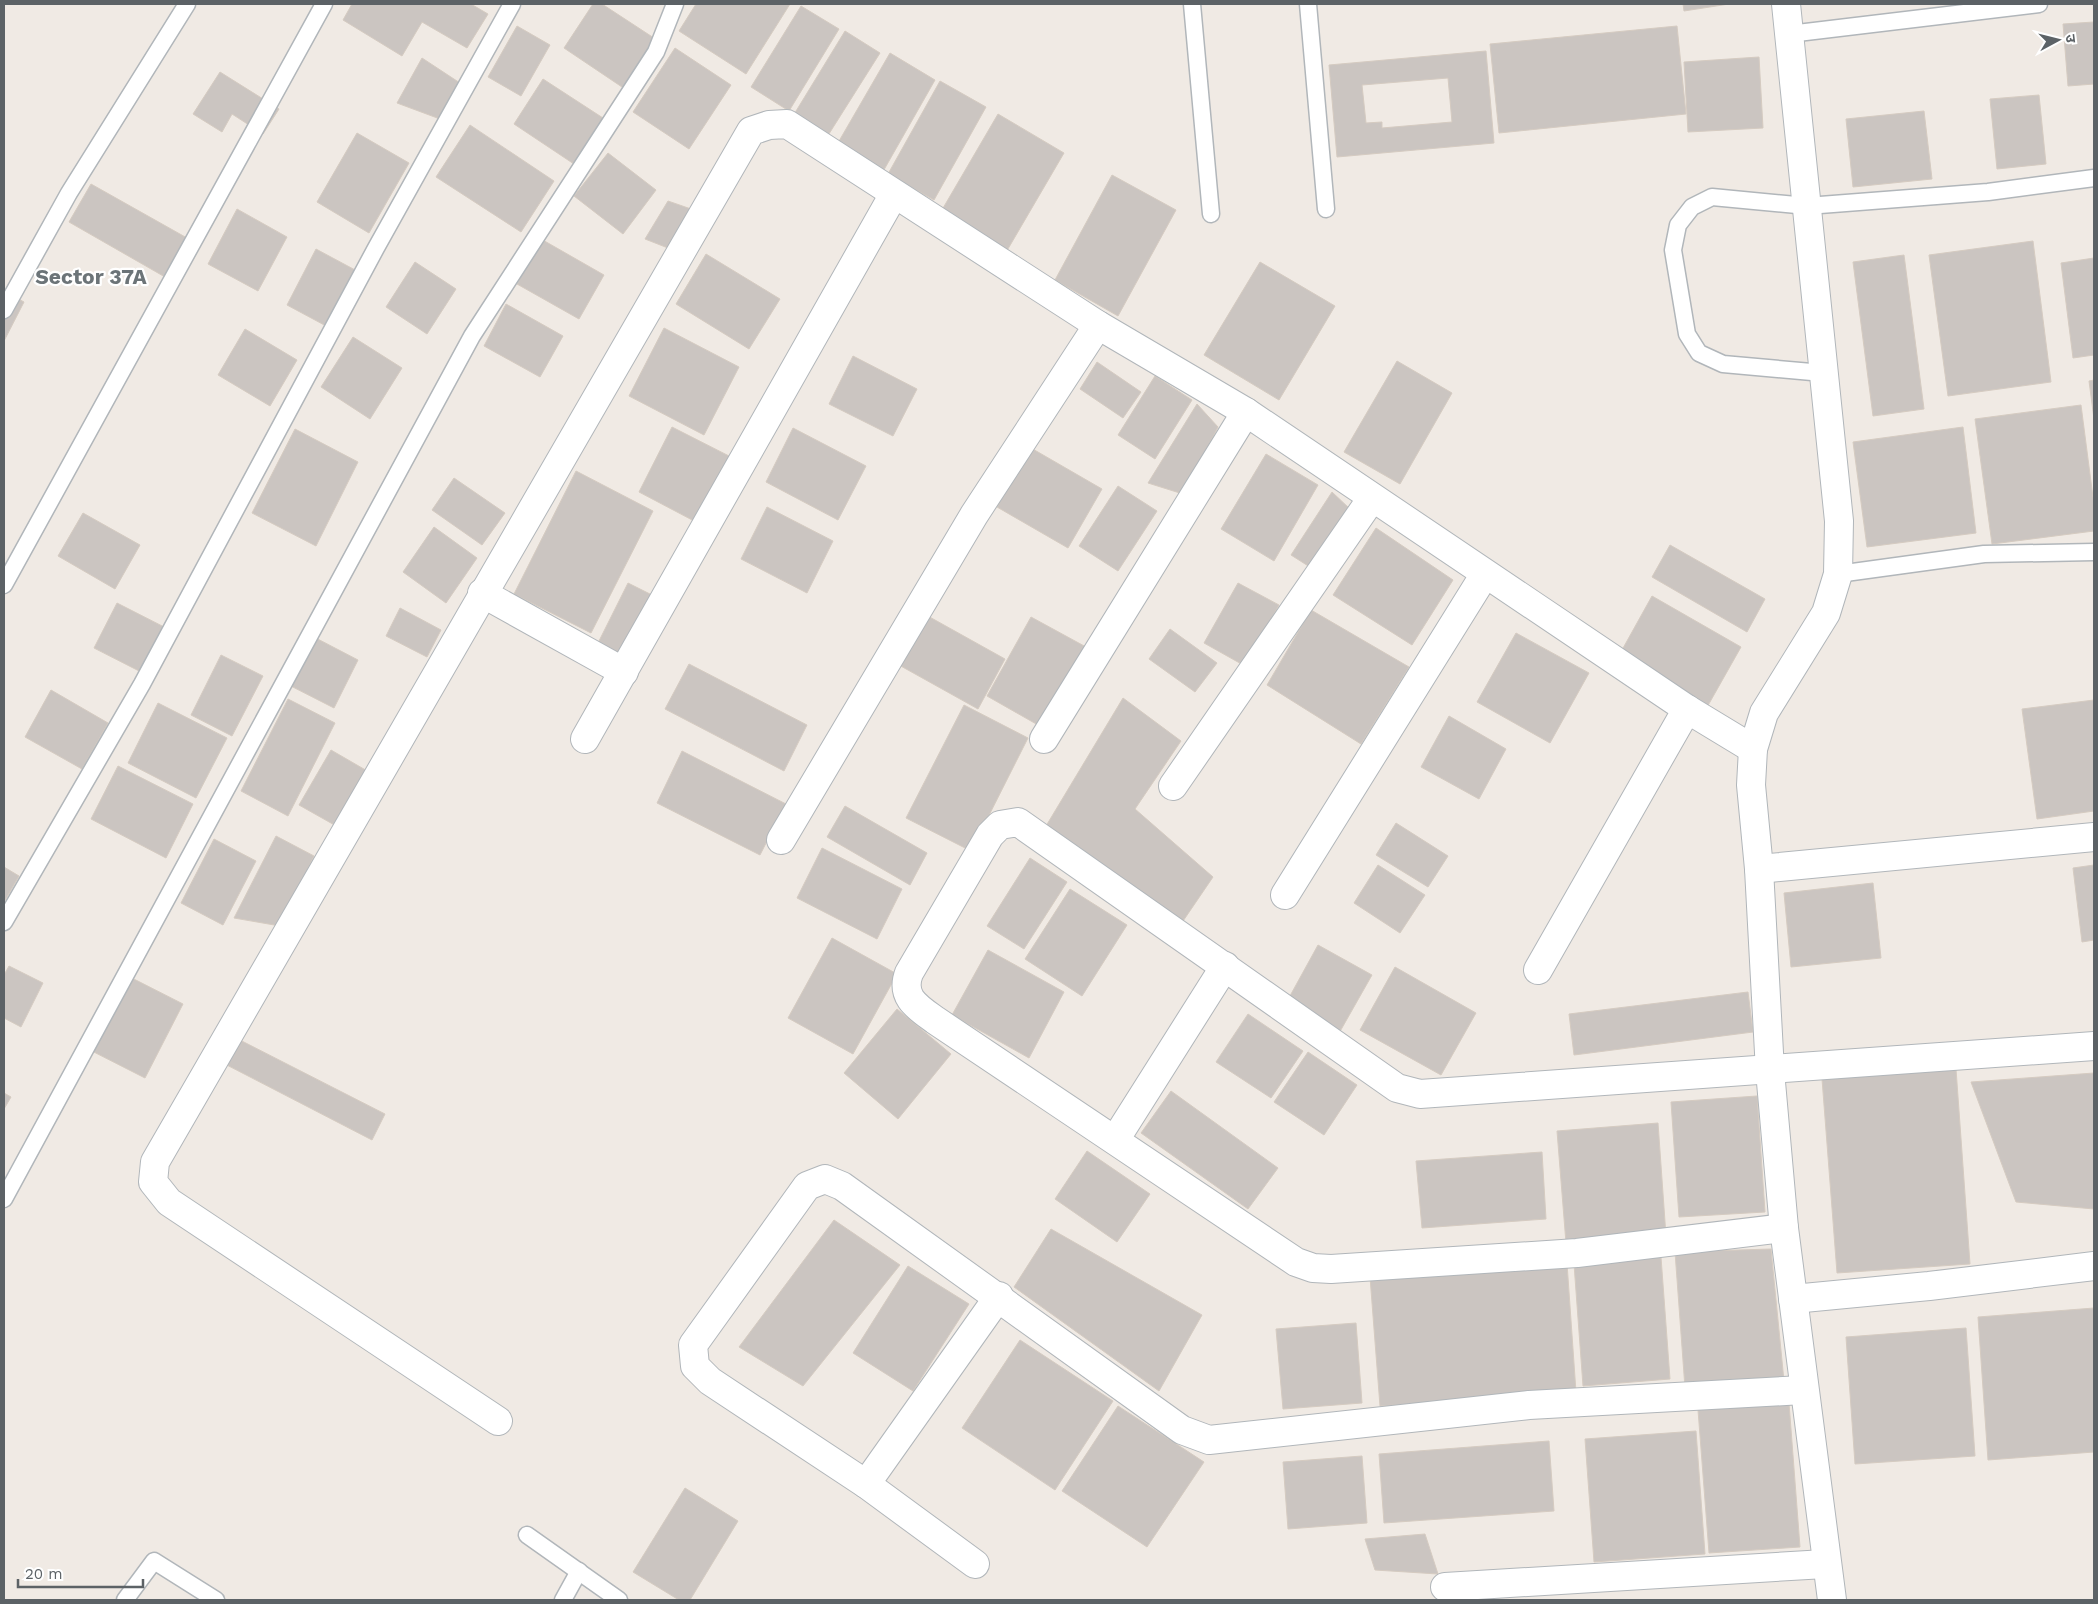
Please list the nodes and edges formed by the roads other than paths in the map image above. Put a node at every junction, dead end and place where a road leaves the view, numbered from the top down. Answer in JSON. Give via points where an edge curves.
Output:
{"nodes":[{"id":1,"x":187,"y":4,"type":"edge"},
{"id":2,"x":324,"y":4,"type":"edge"},
{"id":3,"x":512,"y":4,"type":"edge"},
{"id":4,"x":675,"y":4,"type":"edge"},
{"id":5,"x":1192,"y":4,"type":"edge"},
{"id":6,"x":1308,"y":4,"type":"edge"},
{"id":7,"x":1786,"y":4,"type":"edge"},
{"id":8,"x":2038,"y":4,"type":"edge"},
{"id":9,"x":1789,"y":34,"type":"junction"},
{"id":10,"x":2094,"y":178,"type":"edge"},
{"id":11,"x":894,"y":194,"type":"junction"},
{"id":12,"x":1806,"y":206,"type":"junction"},
{"id":13,"x":1326,"y":209,"type":"dead end"},
{"id":14,"x":1211,"y":214,"type":"dead end"},
{"id":15,"x":4,"y":310,"type":"edge"},
{"id":16,"x":1098,"y":325,"type":"junction"},
{"id":17,"x":1824,"y":373,"type":"junction"},
{"id":18,"x":1246,"y":412,"type":"junction"},
{"id":19,"x":1372,"y":498,"type":"junction"},
{"id":20,"x":2094,"y":552,"type":"edge"},
{"id":21,"x":1486,"y":574,"type":"junction"},
{"id":22,"x":1838,"y":574,"type":"junction"},
{"id":23,"x":4,"y":585,"type":"edge"},
{"id":24,"x":482,"y":593,"type":"junction"},
{"id":25,"x":624,"y":672,"type":"junction"},
{"id":26,"x":1687,"y":709,"type":"junction"},
{"id":27,"x":585,"y":739,"type":"dead end"},
{"id":28,"x":1044,"y":739,"type":"dead end"},
{"id":29,"x":1753,"y":749,"type":"junction"},
{"id":30,"x":1173,"y":786,"type":"dead end"},
{"id":31,"x":2094,"y":837,"type":"edge"},
{"id":32,"x":781,"y":840,"type":"dead end"},
{"id":33,"x":1759,"y":869,"type":"junction"},
{"id":34,"x":1286,"y":896,"type":"dead end"},
{"id":35,"x":4,"y":922,"type":"edge"},
{"id":36,"x":1225,"y":966,"type":"junction"},
{"id":37,"x":1538,"y":970,"type":"dead end"},
{"id":38,"x":2094,"y":1046,"type":"edge"},
{"id":39,"x":1770,"y":1071,"type":"junction"},
{"id":40,"x":1114,"y":1140,"type":"junction"},
{"id":41,"x":4,"y":1200,"type":"edge"},
{"id":42,"x":1784,"y":1228,"type":"junction"},
{"id":43,"x":2094,"y":1266,"type":"edge"},
{"id":44,"x":999,"y":1296,"type":"junction"},
{"id":45,"x":1793,"y":1299,"type":"junction"},
{"id":46,"x":1804,"y":1390,"type":"junction"},
{"id":47,"x":498,"y":1421,"type":"dead end"},
{"id":48,"x":866,"y":1484,"type":"junction"},
{"id":49,"x":527,"y":1535,"type":"dead end"},
{"id":50,"x":975,"y":1564,"type":"dead end"},
{"id":51,"x":1826,"y":1564,"type":"junction"},
{"id":52,"x":579,"y":1571,"type":"junction"},
{"id":53,"x":1445,"y":1587,"type":"dead end"},
{"id":54,"x":125,"y":1600,"type":"edge"},
{"id":55,"x":216,"y":1600,"type":"edge"},
{"id":56,"x":563,"y":1600,"type":"edge"},
{"id":57,"x":619,"y":1600,"type":"edge"},
{"id":58,"x":1832,"y":1600,"type":"edge"}],
"edges":[{"from":1,"to":15,"type":"lane","via":[[69,193]]},
{"from":2,"to":23,"type":"lane"},
{"from":3,"to":35,"type":"lane","via":[[376,248],[142,684]]},
{"from":4,"to":41,"type":"lane","via":[[656,52],[472,336]]},
{"from":5,"to":14,"type":"lane"},
{"from":6,"to":13,"type":"lane"},
{"from":7,"to":9,"type":"street"},
{"from":8,"to":9,"type":"lane"},
{"from":9,"to":12,"type":"street"},
{"from":10,"to":12,"type":"lane","via":[[1988,192]]},
{"from":11,"to":16,"type":"street"},
{"from":11,"to":24,"type":"street","via":[[787,124],[750,131]]},
{"from":11,"to":25,"type":"street"},
{"from":12,"to":17,"type":"street"},
{"from":12,"to":17,"type":"lane","via":[[1712,197],[1692,207],[1678,225],[1673,250],[1687,334],[1699,353],[1723,364]]},
{"from":16,"to":18,"type":"street"},
{"from":16,"to":32,"type":"street","via":[[974,515]]},
{"from":17,"to":22,"type":"street","via":[[1839,521]]},
{"from":18,"to":19,"type":"street"},
{"from":18,"to":28,"type":"street"},
{"from":19,"to":21,"type":"street"},
{"from":19,"to":30,"type":"street"},
{"from":20,"to":22,"type":"lane","via":[[1984,554]]},
{"from":21,"to":26,"type":"street"},
{"from":21,"to":34,"type":"street"},
{"from":22,"to":29,"type":"street","via":[[1826,613],[1764,713]]},
{"from":24,"to":25,"type":"street"},
{"from":24,"to":47,"type":"street","via":[[154,1162],[153,1182],[169,1202]]},
{"from":25,"to":27,"type":"street"},
{"from":26,"to":29,"type":"street"},
{"from":26,"to":37,"type":"street"},
{"from":29,"to":33,"type":"street","via":[[1751,785]]},
{"from":31,"to":33,"type":"street"},
{"from":33,"to":39,"type":"street"},
{"from":36,"to":39,"type":"street","via":[[1397,1088],[1420,1094]]},
{"from":36,"to":40,"type":"street"},
{"from":36,"to":40,"type":"street","via":[[1018,822],[1000,825],[990,835],[909,973],[905,984],[910,999],[935,1020]]},
{"from":38,"to":39,"type":"street"},
{"from":39,"to":42,"type":"street"},
{"from":40,"to":42,"type":"street","via":[[1296,1262],[1313,1268],[1577,1253]]},
{"from":42,"to":45,"type":"street"},
{"from":43,"to":45,"type":"street"},
{"from":44,"to":46,"type":"street","via":[[1182,1430],[1209,1440],[1529,1405]]},
{"from":44,"to":48,"type":"street"},
{"from":44,"to":48,"type":"street","via":[[842,1186],[824,1179],[807,1186],[693,1344],[695,1366],[710,1381]]},
{"from":45,"to":46,"type":"street"},
{"from":46,"to":51,"type":"street"},
{"from":48,"to":50,"type":"street"},
{"from":49,"to":52,"type":"lane"},
{"from":51,"to":53,"type":"street"},
{"from":51,"to":58,"type":"street"},
{"from":52,"to":56,"type":"lane"},
{"from":52,"to":57,"type":"lane"},
{"from":54,"to":55,"type":"lane","via":[[154,1561]]}]}
